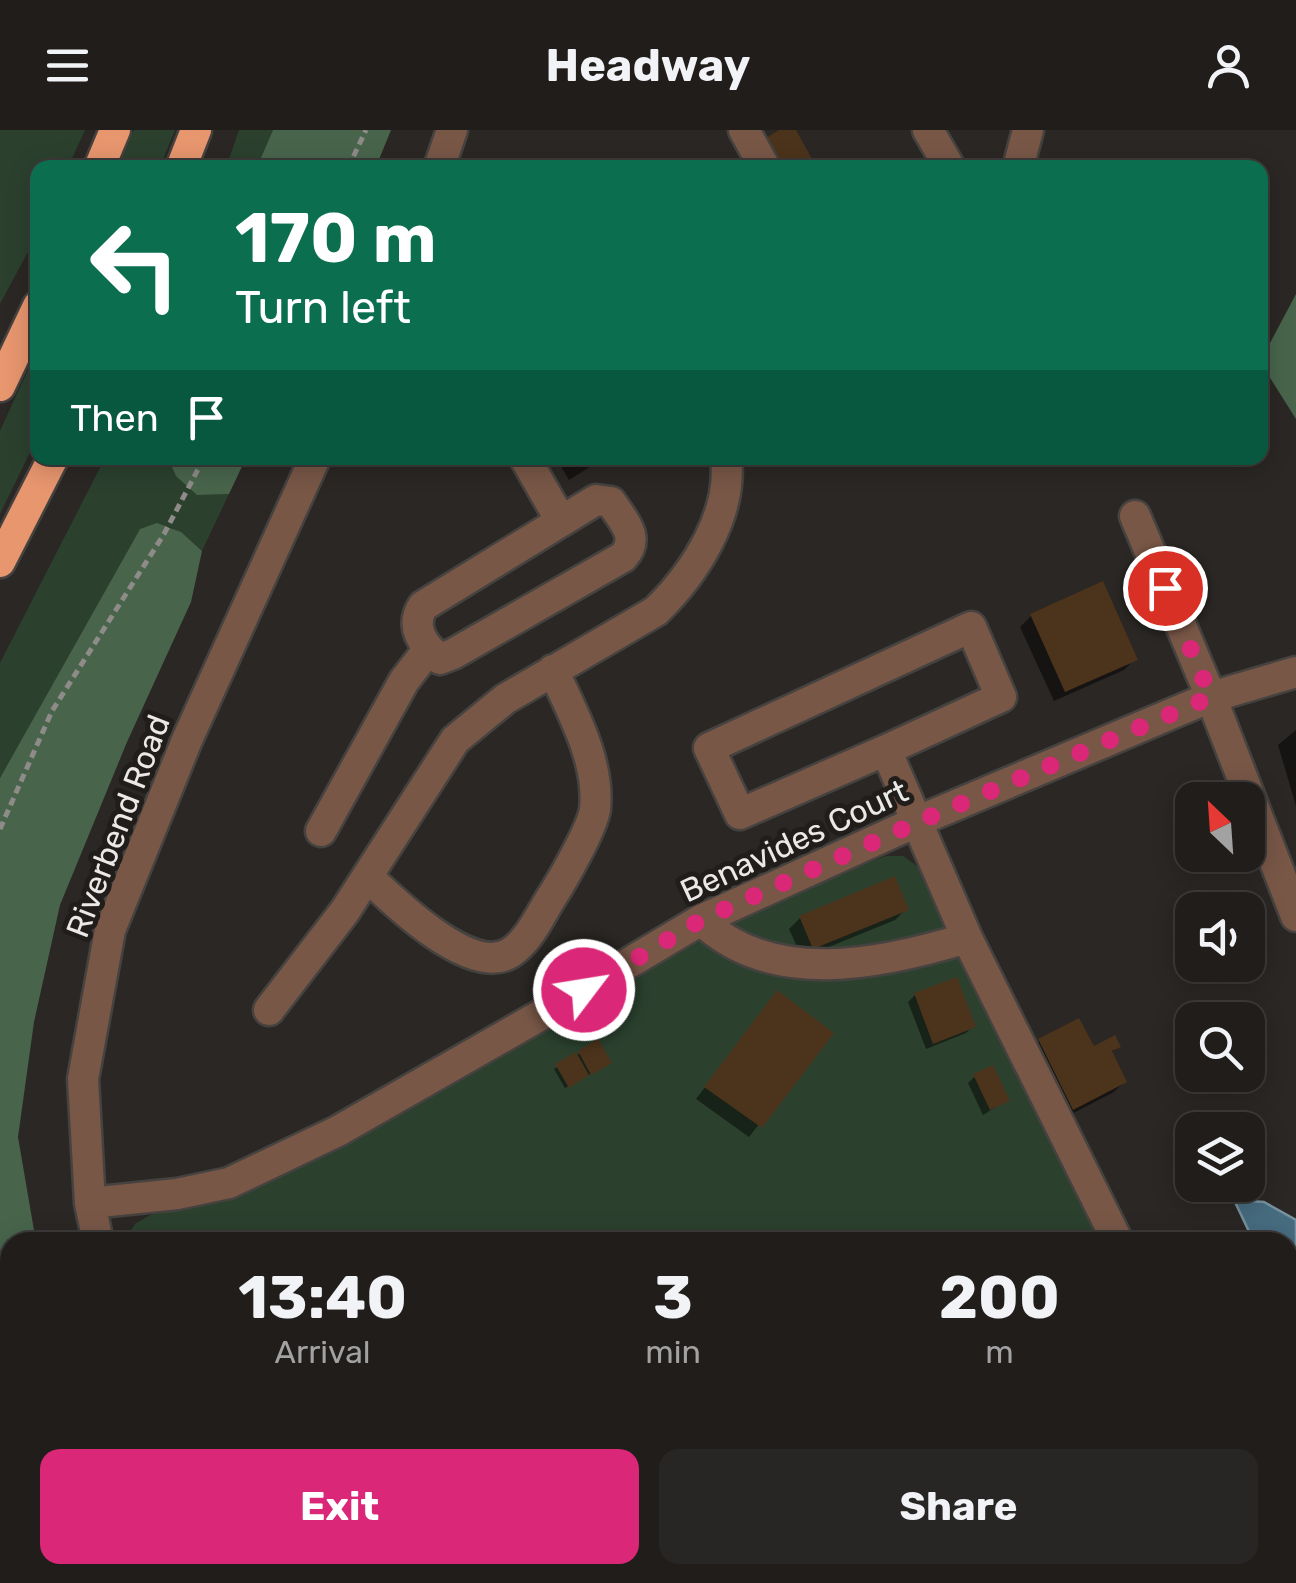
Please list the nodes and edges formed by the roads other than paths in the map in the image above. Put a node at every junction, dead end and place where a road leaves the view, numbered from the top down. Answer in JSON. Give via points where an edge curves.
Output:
{"nodes":[{"id":1,"x":115,"y":130,"type":"edge"},
{"id":2,"x":196,"y":130,"type":"edge"},
{"id":3,"x":452,"y":130,"type":"edge"},
{"id":4,"x":744,"y":130,"type":"edge"},
{"id":5,"x":928,"y":130,"type":"edge"},
{"id":6,"x":1028,"y":130,"type":"edge"},
{"id":7,"x":102,"y":160,"type":"edge"},
{"id":8,"x":185,"y":160,"type":"edge"},
{"id":9,"x":442,"y":160,"type":"edge"},
{"id":10,"x":760,"y":160,"type":"edge"},
{"id":11,"x":945,"y":160,"type":"edge"},
{"id":12,"x":1020,"y":160,"type":"edge"},
{"id":13,"x":30,"y":309,"type":"edge"},
{"id":14,"x":30,"y":323,"type":"edge"},
{"id":15,"x":0,"y":360,"type":"edge"},
{"id":16,"x":0,"y":386,"type":"edge"},
{"id":17,"x":50,"y":465,"type":"edge"},
{"id":18,"x":312,"y":465,"type":"edge"},
{"id":19,"x":529,"y":465,"type":"edge"},
{"id":20,"x":727,"y":465,"type":"edge"},
{"id":21,"x":1135,"y":516,"type":"dead end"},
{"id":22,"x":561,"y":521,"type":"junction"},
{"id":23,"x":0,"y":562,"type":"edge"},
{"id":24,"x":428,"y":650,"type":"junction"},
{"id":25,"x":553,"y":670,"type":"junction"},
{"id":26,"x":1296,"y":672,"type":"edge"},
{"id":27,"x":1211,"y":697,"type":"junction"},
{"id":28,"x":886,"y":750,"type":"junction"},
{"id":29,"x":918,"y":822,"type":"junction"},
{"id":30,"x":321,"y":831,"type":"dead end"},
{"id":31,"x":368,"y":877,"type":"junction"},
{"id":32,"x":1296,"y":916,"type":"edge"},
{"id":33,"x":701,"y":920,"type":"junction"},
{"id":34,"x":967,"y":938,"type":"junction"},
{"id":35,"x":269,"y":1010,"type":"dead end"},
{"id":36,"x":90,"y":1203,"type":"junction"},
{"id":37,"x":96,"y":1232,"type":"edge"},
{"id":38,"x":1113,"y":1232,"type":"edge"}],
"edges":[{"from":1,"to":7,"type":"highway"},
{"from":2,"to":8,"type":"highway"},
{"from":3,"to":9,"type":"street"},
{"from":4,"to":10,"type":"street"},
{"from":5,"to":11,"type":"street"},
{"from":6,"to":12,"type":"street"},
{"from":13,"to":15,"type":"highway"},
{"from":14,"to":16,"type":"highway"},
{"from":17,"to":23,"type":"highway"},
{"from":18,"to":36,"type":"street","name":"Riverbend Road","via":[[187,740],[110,930],[83,1078]]},
{"from":19,"to":22,"type":"street"},
{"from":20,"to":25,"type":"street","via":[[729,480],[694,569],[656,611]]},
{"from":21,"to":27,"type":"street"},
{"from":22,"to":24,"type":"street","via":[[423,606],[416,617]]},
{"from":22,"to":24,"type":"street","via":[[596,500],[611,502],[632,535],[632,548],[453,654],[440,658]]},
{"from":24,"to":30,"type":"street","via":[[404,680]]},
{"from":25,"to":31,"type":"street","via":[[455,740]]},
{"from":25,"to":31,"type":"street","via":[[593,771],[595,811],[523,942],[506,956],[469,952],[419,923]]},
{"from":26,"to":27,"type":"street","name":"Benavides Court"},
{"from":27,"to":29,"type":"street","name":"Benavides Court"},
{"from":27,"to":32,"type":"street"},
{"from":28,"to":28,"type":"street","via":[[740,814],[709,748],[972,627],[1001,698]]},
{"from":28,"to":29,"type":"street"},
{"from":29,"to":33,"type":"street","name":"Benavides Court"},
{"from":29,"to":34,"type":"street"},
{"from":31,"to":35,"type":"street"},
{"from":33,"to":34,"type":"street","via":[[719,938],[810,966],[862,962]]},
{"from":33,"to":36,"type":"street","name":"Benavides Court","via":[[372,1112],[258,1170],[177,1194]]},
{"from":34,"to":38,"type":"street"},
{"from":36,"to":37,"type":"street","name":"Riverbend Road"}]}
